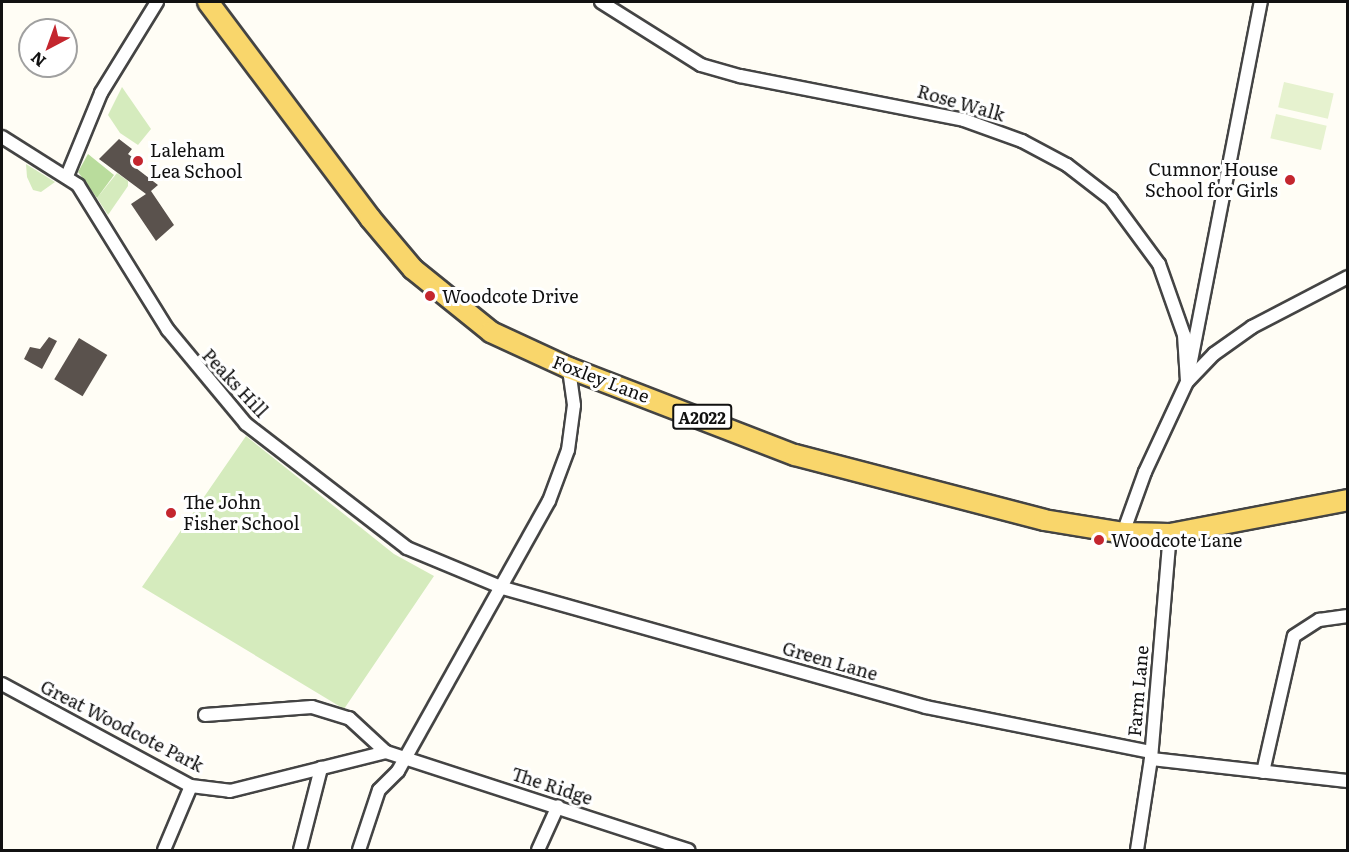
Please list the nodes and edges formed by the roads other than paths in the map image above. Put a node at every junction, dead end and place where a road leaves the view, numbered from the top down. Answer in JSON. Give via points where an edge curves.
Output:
{"nodes":[{"id":1,"x":157,"y":2,"type":"edge"},
{"id":2,"x":208,"y":2,"type":"edge"},
{"id":3,"x":601,"y":2,"type":"edge"},
{"id":4,"x":1261,"y":2,"type":"edge"},
{"id":5,"x":2,"y":137,"type":"edge"},
{"id":6,"x":67,"y":176,"type":"junction"},
{"id":7,"x":1347,"y":277,"type":"edge"},
{"id":8,"x":569,"y":368,"type":"junction"},
{"id":9,"x":1187,"y":382,"type":"junction"},
{"id":10,"x":1347,"y":500,"type":"edge"},
{"id":11,"x":1123,"y":533,"type":"junction"},
{"id":12,"x":1170,"y":534,"type":"junction"},
{"id":13,"x":503,"y":588,"type":"junction"},
{"id":14,"x":1347,"y":616,"type":"edge"},
{"id":15,"x":2,"y":684,"type":"edge"},
{"id":16,"x":205,"y":715,"type":"dead end"},
{"id":17,"x":386,"y":752,"type":"junction"},
{"id":18,"x":1151,"y":756,"type":"junction"},
{"id":19,"x":404,"y":758,"type":"junction"},
{"id":20,"x":321,"y":768,"type":"junction"},
{"id":21,"x":1263,"y":772,"type":"junction"},
{"id":22,"x":1347,"y":781,"type":"edge"},
{"id":23,"x":191,"y":786,"type":"junction"},
{"id":24,"x":558,"y":806,"type":"junction"},
{"id":25,"x":164,"y":850,"type":"edge"},
{"id":26,"x":300,"y":850,"type":"edge"},
{"id":27,"x":359,"y":850,"type":"edge"},
{"id":28,"x":538,"y":850,"type":"edge"},
{"id":29,"x":688,"y":850,"type":"edge"},
{"id":30,"x":1137,"y":850,"type":"edge"}],
"edges":[{"from":1,"to":6,"type":"street","via":[[101,93]]},
{"from":2,"to":8,"type":"main road","name":"Foxley Lane","number":"A2022","via":[[370,218],[413,269],[491,332]]},
{"from":3,"to":9,"type":"street","name":"Rose Walk","via":[[701,65],[955,117],[1022,141],[1067,165],[1111,199],[1159,264],[1184,335]]},
{"from":4,"to":9,"type":"street"},
{"from":5,"to":6,"type":"street","name":"Peaks Hill"},
{"from":6,"to":13,"type":"street","name":"Peaks Hill","via":[[89,201],[187,357],[246,424],[407,548]]},
{"from":7,"to":9,"type":"street","via":[[1252,327],[1214,354]]},
{"from":8,"to":11,"type":"main road","name":"Foxley Lane","number":"A2022","via":[[795,455],[1044,520]]},
{"from":8,"to":13,"type":"street","via":[[574,405],[568,450],[549,501]]},
{"from":9,"to":11,"type":"street","via":[[1145,472]]},
{"from":10,"to":12,"type":"main road","name":"Foxley Lane","number":"A2022"},
{"from":11,"to":12,"type":"main road","name":"Foxley Lane","number":"A2022"},
{"from":12,"to":18,"type":"street","name":"Farm Lane"},
{"from":13,"to":18,"type":"street","name":"Green Lane","via":[[926,707]]},
{"from":13,"to":19,"type":"street"},
{"from":14,"to":21,"type":"street","via":[[1319,621],[1294,636]]},
{"from":15,"to":23,"type":"street","name":"Great Woodcote Park"},
{"from":16,"to":17,"type":"street","via":[[312,707],[349,718]]},
{"from":17,"to":19,"type":"street"},
{"from":17,"to":20,"type":"street","name":"Great Woodcote Park"},
{"from":18,"to":21,"type":"street","name":"Green Lane"},
{"from":18,"to":30,"type":"street","name":"Farm Lane"},
{"from":19,"to":24,"type":"street","name":"The Ridge"},
{"from":19,"to":27,"type":"street","via":[[380,790]]},
{"from":20,"to":23,"type":"street","name":"Great Woodcote Park","via":[[230,791]]},
{"from":20,"to":26,"type":"street"},
{"from":21,"to":22,"type":"street","name":"Green Lane"},
{"from":23,"to":25,"type":"street"},
{"from":24,"to":28,"type":"street"},
{"from":24,"to":29,"type":"street","name":"The Ridge"}]}
